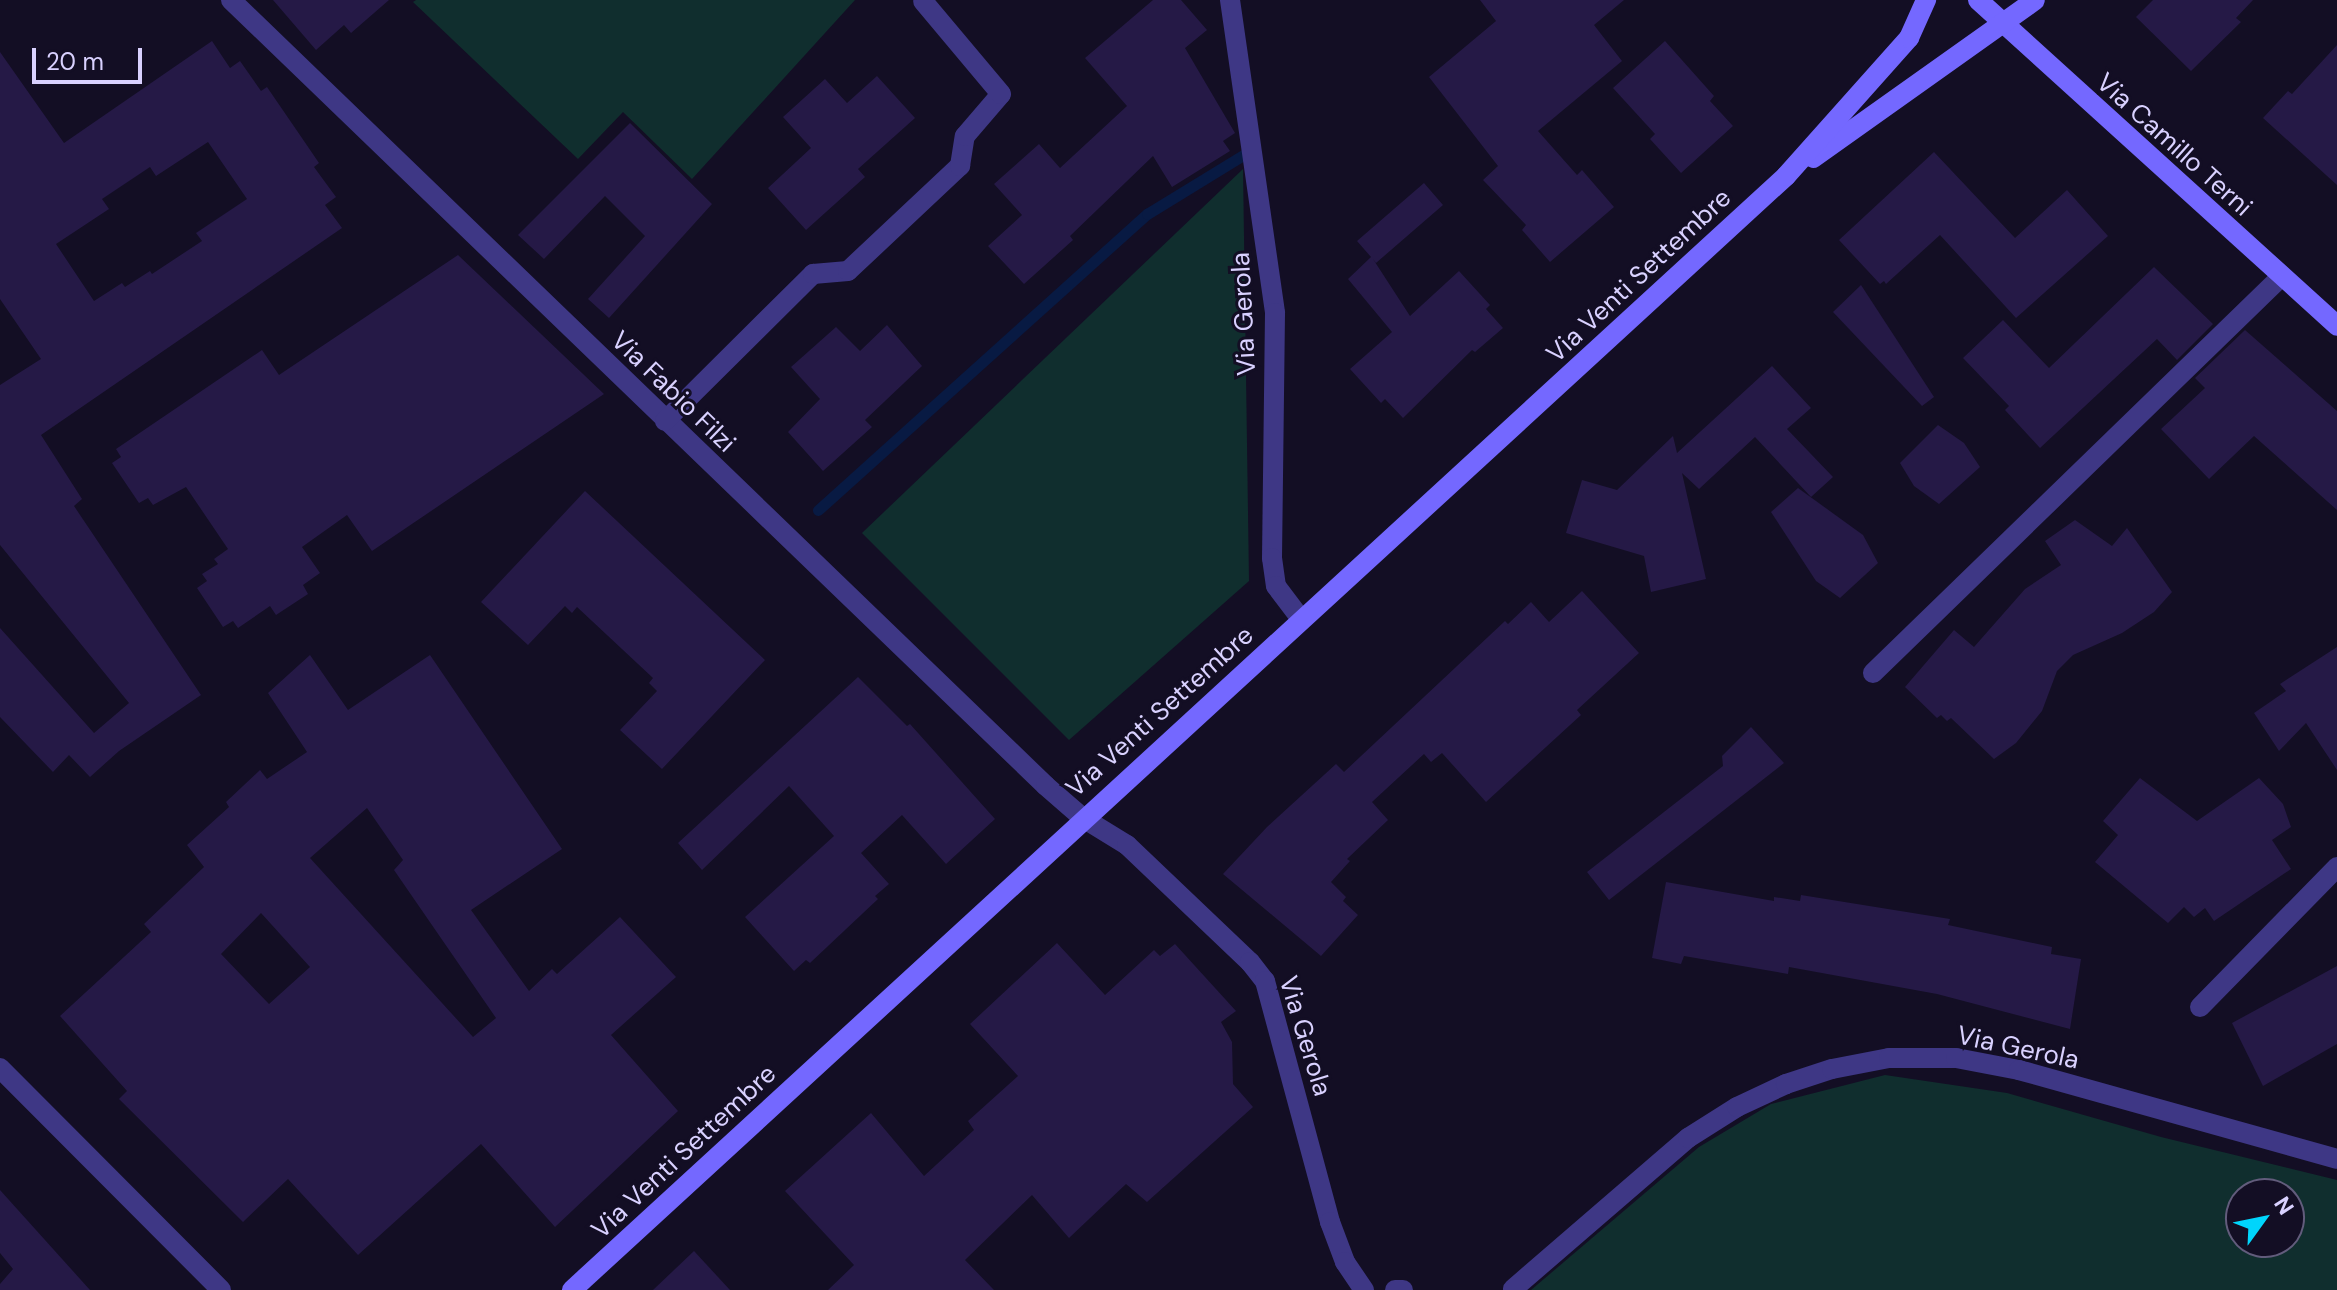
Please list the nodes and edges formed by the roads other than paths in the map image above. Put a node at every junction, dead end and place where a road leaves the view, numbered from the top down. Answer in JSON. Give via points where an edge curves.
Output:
{"nodes":[{"id":1,"x":231,"y":0,"type":"edge"},
{"id":2,"x":1230,"y":0,"type":"edge"},
{"id":3,"x":1926,"y":0,"type":"edge"},
{"id":4,"x":1978,"y":0,"type":"edge"},
{"id":5,"x":2035,"y":0,"type":"edge"},
{"id":6,"x":923,"y":1,"type":"edge"},
{"id":7,"x":2002,"y":25,"type":"junction"},
{"id":8,"x":1786,"y":176,"type":"junction"},
{"id":9,"x":2282,"y":276,"type":"junction"},
{"id":10,"x":2337,"y":326,"type":"edge"},
{"id":11,"x":665,"y":421,"type":"junction"},
{"id":12,"x":1301,"y":619,"type":"junction"},
{"id":13,"x":1873,"y":673,"type":"dead end"},
{"id":14,"x":1083,"y":818,"type":"junction"},
{"id":15,"x":2337,"y":867,"type":"edge"},
{"id":16,"x":2200,"y":1007,"type":"dead end"},
{"id":17,"x":0,"y":1068,"type":"edge"},
{"id":18,"x":2337,"y":1159,"type":"edge"},
{"id":19,"x":221,"y":1290,"type":"edge"},
{"id":20,"x":572,"y":1290,"type":"edge"},
{"id":21,"x":1364,"y":1290,"type":"edge"},
{"id":22,"x":1395,"y":1290,"type":"edge"},
{"id":23,"x":1403,"y":1290,"type":"edge"},
{"id":24,"x":1511,"y":1290,"type":"edge"}],
"edges":[{"from":1,"to":11,"type":"street","name":"Via Fabio Filzi"},
{"from":2,"to":12,"type":"street","name":"Via Gerola","via":[[1275,313],[1272,558],[1276,586]]},
{"from":3,"to":8,"type":"street","name":"Via Venti Settembre","via":[[1909,38]]},
{"from":4,"to":7,"type":"street","name":"Via Camillo Terni"},
{"from":5,"to":7,"type":"street","name":"Via Venti Settembre"},
{"from":6,"to":11,"type":"street","via":[[1001,94],[965,136],[960,166],[848,271],[813,274]]},
{"from":7,"to":8,"type":"street","name":"Via Venti Settembre"},
{"from":7,"to":9,"type":"street","name":"Via Camillo Terni"},
{"from":8,"to":12,"type":"street","name":"Via Venti Settembre"},
{"from":9,"to":10,"type":"street","name":"Via Camillo Terni"},
{"from":9,"to":13,"type":"street"},
{"from":11,"to":14,"type":"street","name":"Via Fabio Filzi"},
{"from":12,"to":14,"type":"street","name":"Via Venti Settembre"},
{"from":14,"to":20,"type":"street","name":"Via Venti Settembre"},
{"from":14,"to":21,"type":"street","name":"Via Gerola","via":[[1127,845],[1265,981],[1330,1222],[1345,1262]]},
{"from":15,"to":16,"type":"street"},
{"from":17,"to":19,"type":"street"},
{"from":18,"to":24,"type":"street","name":"Via Gerola","via":[[2019,1070],[1956,1058],[1889,1058],[1832,1069],[1737,1107],[1688,1138]]},
{"from":22,"to":23,"type":"street"}]}
